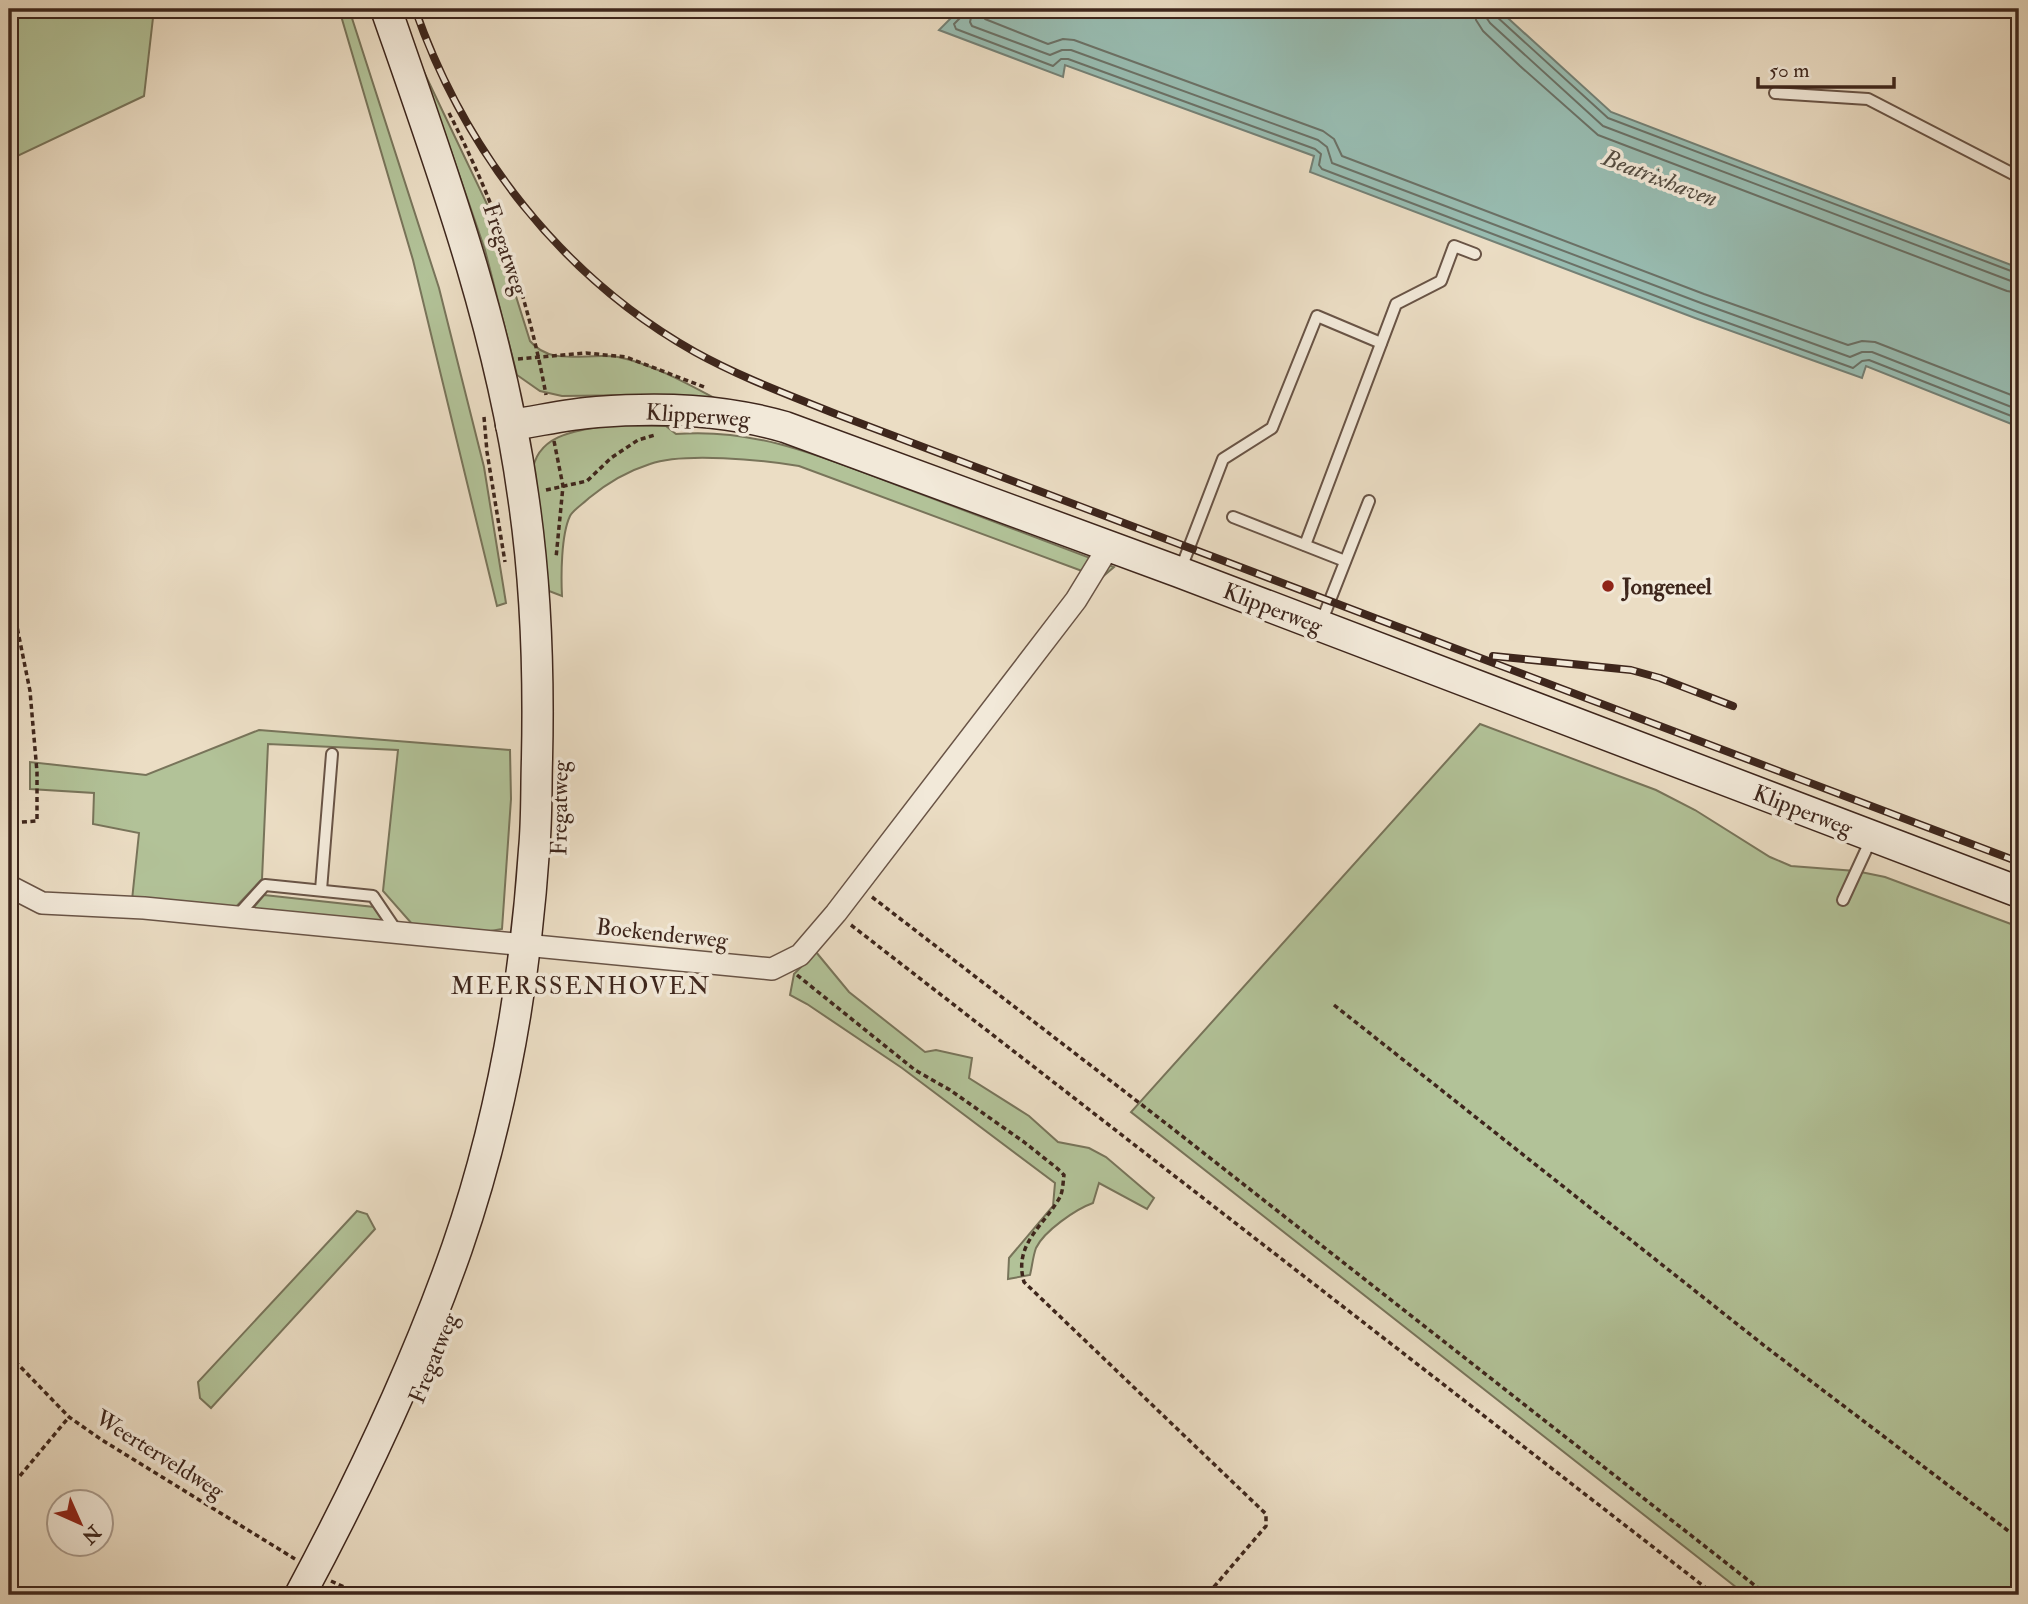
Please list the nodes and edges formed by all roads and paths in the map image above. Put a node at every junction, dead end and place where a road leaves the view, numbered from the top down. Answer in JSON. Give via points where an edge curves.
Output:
{"nodes":[{"id":1,"x":386,"y":9,"type":"edge"},
{"id":2,"x":1774,"y":93,"type":"dead end"},
{"id":3,"x":447,"y":110,"type":"dead end"},
{"id":4,"x":2019,"y":177,"type":"edge"},
{"id":5,"x":1475,"y":254,"type":"dead end"},
{"id":6,"x":1381,"y":343,"type":"junction"},
{"id":7,"x":538,"y":356,"type":"junction"},
{"id":8,"x":497,"y":362,"type":"junction"},
{"id":9,"x":737,"y":415,"type":"junction"},
{"id":10,"x":497,"y":420,"type":"junction"},
{"id":11,"x":550,"y":420,"type":"junction"},
{"id":12,"x":659,"y":433,"type":"dead end"},
{"id":13,"x":563,"y":486,"type":"junction"},
{"id":14,"x":1369,"y":501,"type":"dead end"},
{"id":15,"x":1233,"y":517,"type":"dead end"},
{"id":16,"x":1306,"y":545,"type":"junction"},
{"id":17,"x":1109,"y":546,"type":"junction"},
{"id":18,"x":1345,"y":561,"type":"junction"},
{"id":19,"x":555,"y":565,"type":"dead end"},
{"id":20,"x":506,"y":568,"type":"dead end"},
{"id":21,"x":1180,"y":572,"type":"junction"},
{"id":22,"x":9,"y":587,"type":"edge"},
{"id":23,"x":1320,"y":625,"type":"junction"},
{"id":24,"x":332,"y":754,"type":"dead end"},
{"id":25,"x":9,"y":822,"type":"edge"},
{"id":26,"x":1867,"y":848,"type":"dead end"},
{"id":27,"x":856,"y":885,"type":"junction"},
{"id":28,"x":9,"y":886,"type":"edge"},
{"id":29,"x":321,"y":890,"type":"junction"},
{"id":30,"x":2019,"y":892,"type":"edge"},
{"id":31,"x":1843,"y":900,"type":"dead end"},
{"id":32,"x":836,"y":913,"type":"junction"},
{"id":33,"x":235,"y":917,"type":"junction"},
{"id":34,"x":398,"y":933,"type":"junction"},
{"id":35,"x":525,"y":945,"type":"junction"},
{"id":36,"x":786,"y":963,"type":"junction"},
{"id":37,"x":1334,"y":1005,"type":"dead end"},
{"id":38,"x":9,"y":1355,"type":"edge"},
{"id":39,"x":69,"y":1417,"type":"junction"},
{"id":40,"x":9,"y":1489,"type":"edge"},
{"id":41,"x":2019,"y":1539,"type":"edge"},
{"id":42,"x":317,"y":1584,"type":"edge"},
{"id":43,"x":361,"y":1595,"type":"edge"},
{"id":44,"x":1207,"y":1595,"type":"edge"},
{"id":45,"x":1715,"y":1595,"type":"edge"},
{"id":46,"x":1767,"y":1595,"type":"edge"}],
"edges":[{"from":1,"to":8,"type":"street","name":"Fregatweg","via":[[457,217]]},
{"from":2,"to":4,"type":"lane","via":[[1868,99]]},
{"from":3,"to":7,"type":"path","name":"Fregatweg","via":[[493,206],[516,270]]},
{"from":5,"to":6,"type":"lane","via":[[1454,246],[1441,281],[1396,304]]},
{"from":6,"to":16,"type":"lane"},
{"from":6,"to":21,"type":"lane","via":[[1317,316],[1272,429],[1223,459]]},
{"from":7,"to":8,"type":"path"},
{"from":7,"to":9,"type":"path","via":[[586,353],[626,357],[715,392]]},
{"from":7,"to":11,"type":"path","name":"Fregatweg"},
{"from":8,"to":10,"type":"street","name":"Fregatweg"},
{"from":9,"to":11,"type":"street","name":"Klipperweg","via":[[662,410],[595,412]]},
{"from":9,"to":17,"type":"street","name":"Klipperweg","via":[[832,443]]},
{"from":10,"to":11,"type":"street","name":"Klipperweg"},
{"from":10,"to":20,"type":"path","via":[[486,452]]},
{"from":10,"to":35,"type":"street","name":"Fregatweg","via":[[523,494],[537,626],[535,848]]},
{"from":11,"to":13,"type":"path","name":"Fregatweg"},
{"from":12,"to":13,"type":"path","name":"Klipperweg","via":[[638,440],[587,481]]},
{"from":13,"to":19,"type":"path","name":"Fregatweg"},
{"from":14,"to":18,"type":"lane"},
{"from":15,"to":16,"type":"lane"},
{"from":16,"to":18,"type":"lane"},
{"from":17,"to":21,"type":"street","name":"Klipperweg"},
{"from":17,"to":27,"type":"street","via":[[1076,600]]},
{"from":18,"to":23,"type":"lane"},
{"from":21,"to":23,"type":"street","name":"Klipperweg"},
{"from":22,"to":25,"type":"path","via":[[30,691],[37,821]]},
{"from":23,"to":30,"type":"street","name":"Klipperweg"},
{"from":24,"to":29,"type":"lane"},
{"from":26,"to":31,"type":"lane"},
{"from":27,"to":32,"type":"street"},
{"from":27,"to":46,"type":"path"},
{"from":28,"to":33,"type":"street","name":"Boekenderweg","via":[[42,903]]},
{"from":29,"to":33,"type":"lane","via":[[265,885]]},
{"from":29,"to":34,"type":"lane","via":[[373,896]]},
{"from":32,"to":36,"type":"street","via":[[800,955]]},
{"from":32,"to":45,"type":"path"},
{"from":33,"to":34,"type":"street","name":"Boekenderweg"},
{"from":34,"to":35,"type":"street","name":"Boekenderweg"},
{"from":35,"to":36,"type":"street","name":"Boekenderweg","via":[[772,970]]},
{"from":35,"to":42,"type":"street","name":"Fregatweg","via":[[495,1110],[457,1246]]},
{"from":36,"to":44,"type":"path","via":[[915,1070],[1024,1142],[1063,1175],[1061,1196],[1028,1239],[1021,1270],[1024,1282],[1266,1514],[1266,1526]]},
{"from":37,"to":41,"type":"path","via":[[1766,1347]]},
{"from":38,"to":39,"type":"path"},
{"from":39,"to":40,"type":"path","name":"Weerterveldweg"},
{"from":39,"to":42,"type":"path","name":"Weerterveldweg"},
{"from":42,"to":43,"type":"path","name":"Weerterveldweg"}]}
